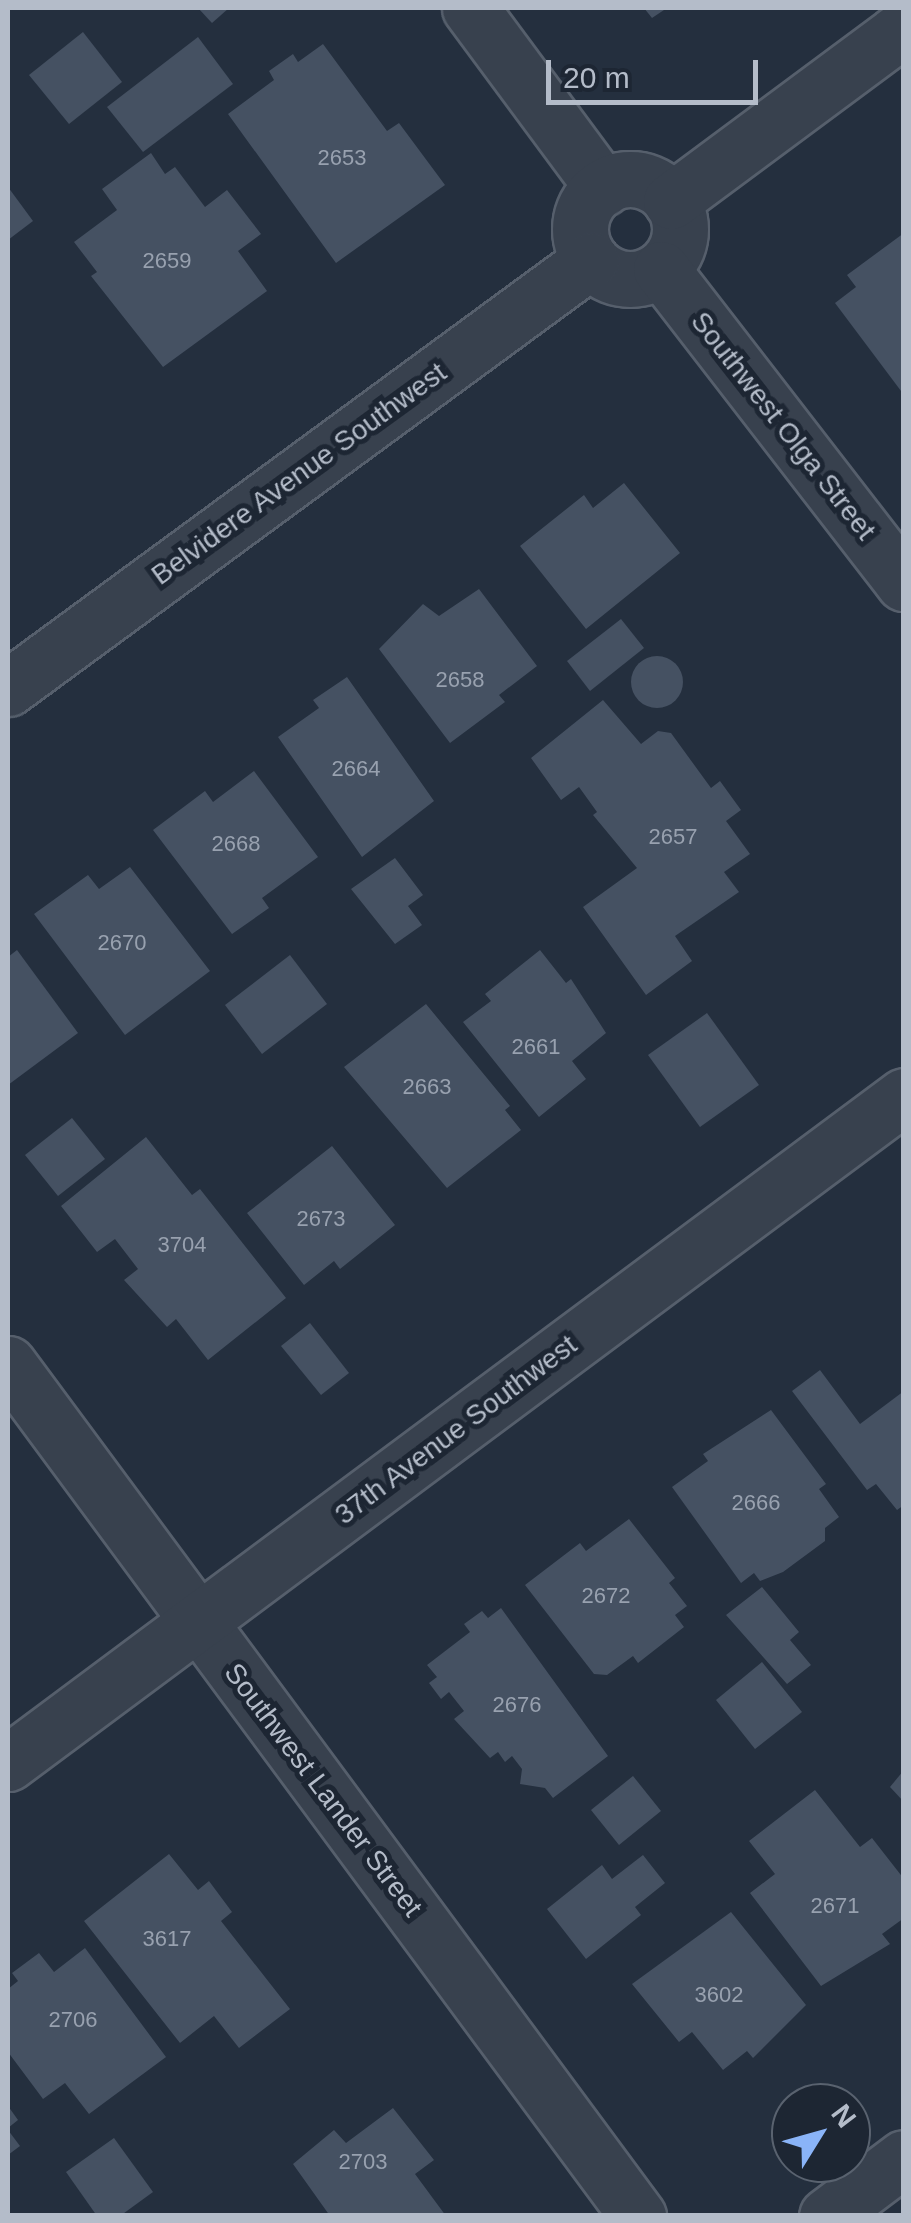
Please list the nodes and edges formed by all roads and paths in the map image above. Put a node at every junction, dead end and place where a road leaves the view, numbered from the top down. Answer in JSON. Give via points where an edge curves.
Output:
{"nodes":[{"id":1,"x":470,"y":8,"type":"edge"},
{"id":2,"x":904,"y":28,"type":"edge"},
{"id":3,"x":603,"y":188,"type":"junction"},
{"id":4,"x":672,"y":201,"type":"junction"},
{"id":5,"x":591,"y":260,"type":"junction"},
{"id":6,"x":661,"y":269,"type":"junction"},
{"id":7,"x":904,"y":582,"type":"edge"},
{"id":8,"x":8,"y":688,"type":"edge"},
{"id":9,"x":904,"y":1096,"type":"edge"},
{"id":10,"x":8,"y":1364,"type":"edge"},
{"id":11,"x":198,"y":1622,"type":"junction"},
{"id":12,"x":8,"y":1763,"type":"edge"},
{"id":13,"x":904,"y":2158,"type":"edge"},
{"id":14,"x":638,"y":2216,"type":"edge"},
{"id":15,"x":827,"y":2216,"type":"edge"}],
"edges":[{"from":1,"to":3,"type":"street"},
{"from":2,"to":4,"type":"street"},
{"from":3,"to":4,"type":"street","via":[[639,179]]},
{"from":3,"to":5,"type":"street","via":[[580,220]]},
{"from":4,"to":6,"type":"street","via":[[680,239]]},
{"from":5,"to":6,"type":"street","via":[[620,279]]},
{"from":5,"to":8,"type":"street","name":"Belvidere Avenue Southwest"},
{"from":6,"to":7,"type":"street","name":"Southwest Olga Street"},
{"from":9,"to":11,"type":"street","name":"37th Avenue Southwest"},
{"from":10,"to":11,"type":"street","name":"Southwest Lander Street"},
{"from":11,"to":12,"type":"street","name":"37th Avenue Southwest"},
{"from":11,"to":14,"type":"street","name":"Southwest Lander Street"},
{"from":13,"to":15,"type":"street"}]}
